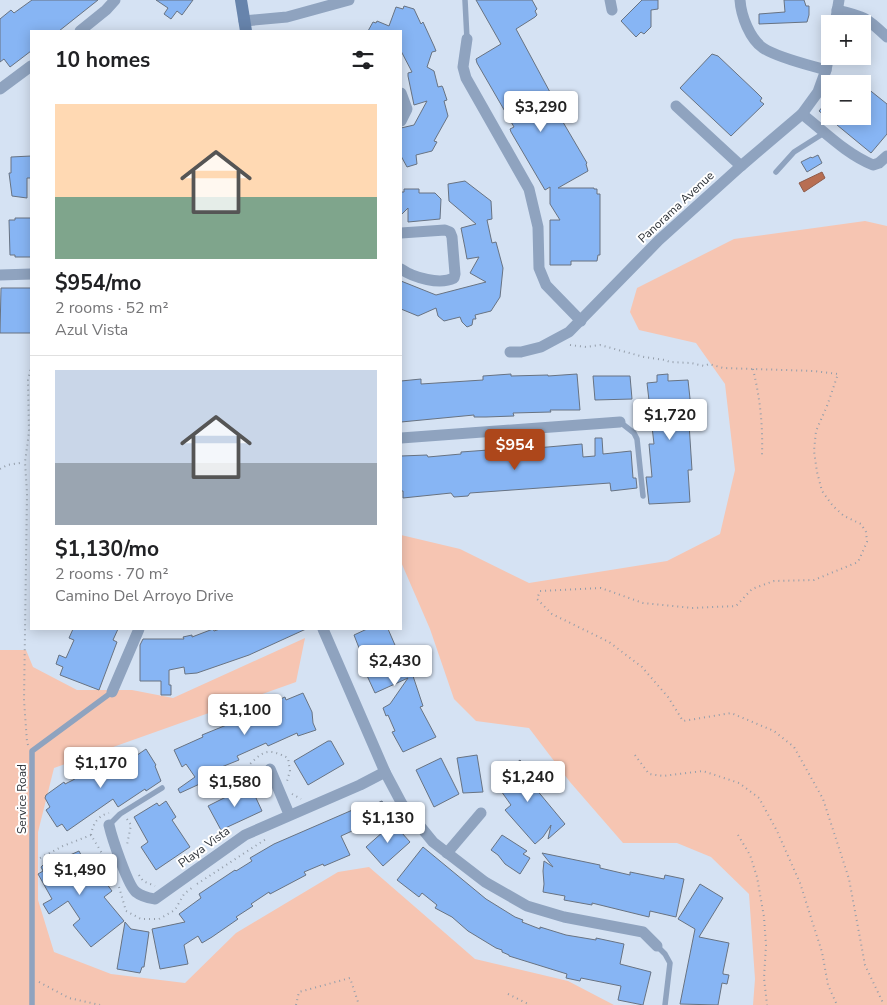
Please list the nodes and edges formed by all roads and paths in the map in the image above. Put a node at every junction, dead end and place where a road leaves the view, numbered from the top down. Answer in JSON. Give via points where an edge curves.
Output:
{"nodes":[{"id":1,"x":115,"y":0,"type":"edge"},
{"id":2,"x":241,"y":0,"type":"edge"},
{"id":3,"x":349,"y":0,"type":"edge"},
{"id":4,"x":465,"y":0,"type":"edge"},
{"id":5,"x":740,"y":0,"type":"edge"},
{"id":6,"x":316,"y":5,"type":"edge"},
{"id":7,"x":838,"y":5,"type":"edge"},
{"id":8,"x":245,"y":26,"type":"edge"},
{"id":9,"x":81,"y":30,"type":"edge"},
{"id":10,"x":887,"y":37,"type":"edge"},
{"id":11,"x":467,"y":39,"type":"joint"},
{"id":12,"x":827,"y":65,"type":"edge"},
{"id":13,"x":30,"y":67,"type":"edge"},
{"id":14,"x":826,"y":70,"type":"junction"},
{"id":15,"x":0,"y":89,"type":"edge"},
{"id":16,"x":402,"y":96,"type":"edge"},
{"id":17,"x":676,"y":106,"type":"dead end"},
{"id":18,"x":802,"y":114,"type":"junction"},
{"id":19,"x":402,"y":119,"type":"edge"},
{"id":20,"x":824,"y":132,"type":"junction"},
{"id":21,"x":887,"y":156,"type":"edge"},
{"id":22,"x":741,"y":166,"type":"junction"},
{"id":23,"x":776,"y":172,"type":"dead end"},
{"id":24,"x":402,"y":233,"type":"edge"},
{"id":25,"x":402,"y":269,"type":"edge"},
{"id":26,"x":30,"y":274,"type":"edge"},
{"id":27,"x":0,"y":275,"type":"edge"},
{"id":28,"x":581,"y":321,"type":"junction"},
{"id":29,"x":558,"y":338,"type":"junction"},
{"id":30,"x":510,"y":352,"type":"dead end"},
{"id":31,"x":753,"y":369,"type":"junction"},
{"id":32,"x":30,"y":371,"type":"edge"},
{"id":33,"x":620,"y":422,"type":"joint"},
{"id":34,"x":402,"y":438,"type":"edge"},
{"id":35,"x":762,"y":455,"type":"dead end"},
{"id":36,"x":20,"y":463,"type":"dead end"},
{"id":37,"x":0,"y":469,"type":"edge"},
{"id":38,"x":643,"y":496,"type":"dead end"},
{"id":39,"x":139,"y":630,"type":"edge"},
{"id":40,"x":323,"y":630,"type":"edge"},
{"id":41,"x":112,"y":692,"type":"joint"},
{"id":42,"x":32,"y":751,"type":"junction"},
{"id":43,"x":635,"y":755,"type":"dead end"},
{"id":44,"x":270,"y":769,"type":"dead end"},
{"id":45,"x":385,"y":772,"type":"junction"},
{"id":46,"x":162,"y":788,"type":"dead end"},
{"id":47,"x":305,"y":800,"type":"dead end"},
{"id":48,"x":288,"y":811,"type":"junction"},
{"id":49,"x":481,"y":813,"type":"dead end"},
{"id":50,"x":120,"y":814,"type":"junction"},
{"id":51,"x":109,"y":826,"type":"joint"},
{"id":52,"x":738,"y":835,"type":"dead end"},
{"id":53,"x":91,"y":836,"type":"dead end"},
{"id":54,"x":124,"y":852,"type":"dead end"},
{"id":55,"x":447,"y":853,"type":"junction"},
{"id":56,"x":139,"y":874,"type":"dead end"},
{"id":57,"x":156,"y":887,"type":"dead end"},
{"id":58,"x":657,"y":946,"type":"joint"},
{"id":59,"x":32,"y":979,"type":"junction"},
{"id":60,"x":508,"y":994,"type":"dead end"},
{"id":61,"x":32,"y":1005,"type":"edge"},
{"id":62,"x":100,"y":1005,"type":"edge"},
{"id":63,"x":296,"y":1005,"type":"edge"},
{"id":64,"x":359,"y":1005,"type":"edge"},
{"id":65,"x":530,"y":1005,"type":"edge"},
{"id":66,"x":665,"y":1005,"type":"edge"},
{"id":67,"x":767,"y":1005,"type":"edge"},
{"id":68,"x":837,"y":1005,"type":"edge"},
{"id":69,"x":884,"y":1005,"type":"edge"}],
"edges":[{"from":1,"to":9,"type":"street"},
{"from":2,"to":8,"type":"street"},
{"from":3,"to":6,"type":"street"},
{"from":4,"to":11,"type":"lane"},
{"from":5,"to":14,"type":"street","via":[[752,35],[763,48]]},
{"from":6,"to":8,"type":"street","via":[[287,17]]},
{"from":7,"to":10,"type":"street","via":[[872,22]]},
{"from":11,"to":28,"type":"street","via":[[463,67],[466,78],[529,189],[538,227],[539,268],[546,286]]},
{"from":12,"to":14,"type":"street","name":"Panorama Avenue"},
{"from":13,"to":15,"type":"street"},
{"from":14,"to":18,"type":"street","name":"Panorama Avenue","via":[[818,92]]},
{"from":16,"to":19,"type":"street","via":[[407,109]]},
{"from":17,"to":22,"type":"street"},
{"from":18,"to":20,"type":"street"},
{"from":18,"to":22,"type":"street","name":"Panorama Avenue"},
{"from":20,"to":21,"type":"street","via":[[849,152],[873,165]]},
{"from":20,"to":23,"type":"lane","via":[[794,152]]},
{"from":22,"to":28,"type":"street","name":"Panorama Avenue","via":[[659,240]]},
{"from":24,"to":25,"type":"street","via":[[450,232],[455,274],[451,280],[436,282]]},
{"from":26,"to":27,"type":"street"},
{"from":28,"to":29,"type":"street","name":"Panorama Avenue"},
{"from":29,"to":30,"type":"street","name":"Panorama Avenue","via":[[541,347]]},
{"from":29,"to":31,"type":"path","via":[[574,346],[600,346],[670,362]]},
{"from":31,"to":35,"type":"path","via":[[760,400]]},
{"from":31,"to":69,"type":"path","via":[[838,374],[816,431],[814,451],[822,490],[833,506],[861,524],[866,532],[867,542],[858,562],[814,580],[774,581],[752,589],[736,606],[692,608],[643,603],[600,588],[540,591],[538,599],[552,614],[609,642],[642,667],[683,720],[731,713],[774,731],[794,746],[824,799],[849,879],[865,965]]},
{"from":32,"to":42,"type":"path","via":[[25,462],[24,700],[27,742]]},
{"from":33,"to":34,"type":"street"},
{"from":33,"to":38,"type":"lane","via":[[637,439]]},
{"from":36,"to":37,"type":"path"},
{"from":39,"to":41,"type":"street"},
{"from":40,"to":45,"type":"street"},
{"from":41,"to":42,"type":"lane","name":"Service Road"},
{"from":42,"to":59,"type":"lane","name":"Service Road"},
{"from":43,"to":68,"type":"path","via":[[649,774],[663,776],[703,771],[739,783],[759,798],[800,883],[822,952],[828,985]]},
{"from":44,"to":48,"type":"street"},
{"from":45,"to":48,"type":"street","name":"Playa Vista","via":[[360,785]]},
{"from":45,"to":55,"type":"street","via":[[402,804],[433,842]]},
{"from":46,"to":50,"type":"lane"},
{"from":47,"to":48,"type":"path"},
{"from":48,"to":51,"type":"street","name":"Playa Vista","via":[[245,835],[155,899],[135,892],[114,846]]},
{"from":49,"to":55,"type":"street"},
{"from":50,"to":51,"type":"lane"},
{"from":50,"to":53,"type":"path","via":[[102,815],[93,824]]},
{"from":50,"to":54,"type":"path","via":[[131,825]]},
{"from":52,"to":67,"type":"path","via":[[750,855],[764,917]]},
{"from":55,"to":58,"type":"street","via":[[485,882],[527,906],[564,917],[643,932]]},
{"from":56,"to":57,"type":"path","via":[[143,881]]},
{"from":58,"to":66,"type":"lane","via":[[670,963]]},
{"from":59,"to":61,"type":"lane","name":"Service Road"},
{"from":59,"to":62,"type":"path","via":[[69,998]]},
{"from":60,"to":65,"type":"path"},
{"from":63,"to":64,"type":"path","via":[[299,992],[350,978]]}]}
